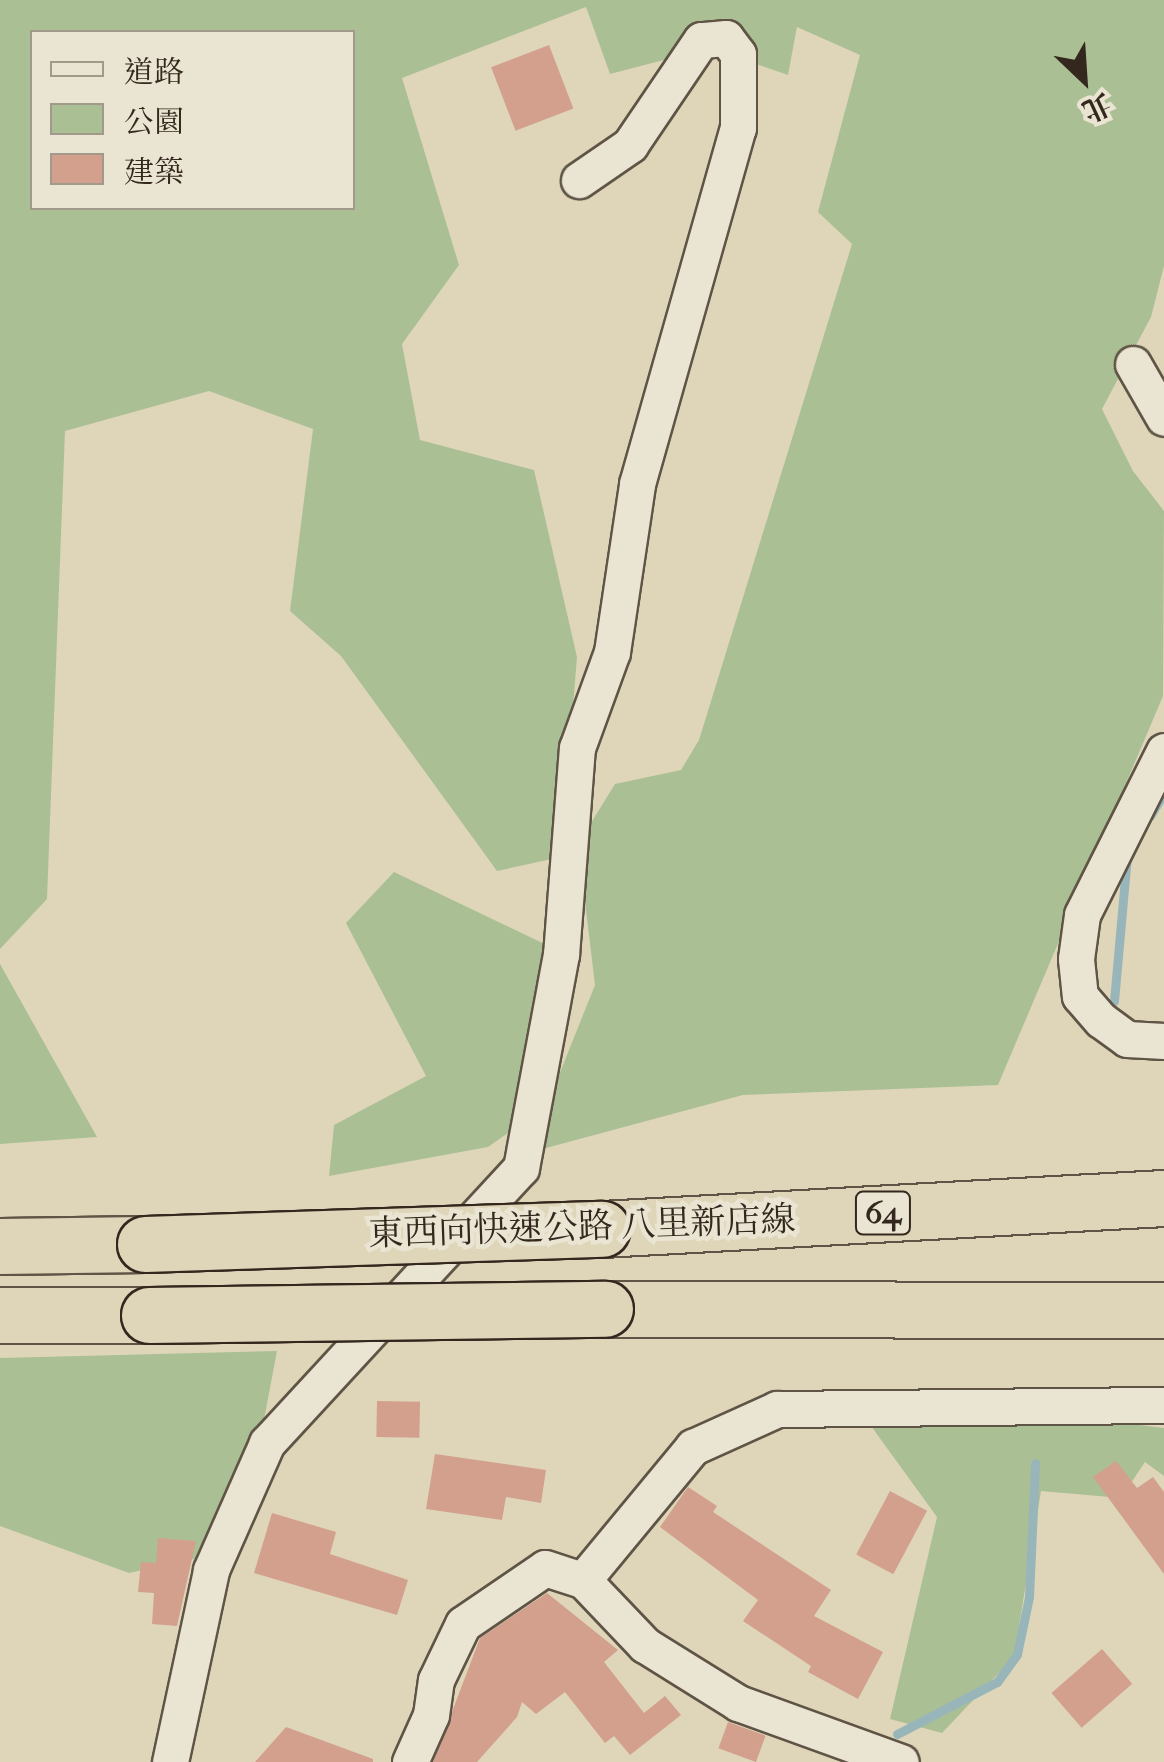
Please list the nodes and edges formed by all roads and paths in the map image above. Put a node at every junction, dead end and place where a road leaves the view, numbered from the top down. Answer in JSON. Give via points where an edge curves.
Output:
{"nodes":[{"id":1,"x":579,"y":180,"type":"dead end"},
{"id":2,"x":1133,"y":364,"type":"dead end"},
{"id":3,"x":1164,"y":418,"type":"edge"},
{"id":4,"x":1164,"y":751,"type":"edge"},
{"id":5,"x":1164,"y":1041,"type":"edge"},
{"id":6,"x":1164,"y":1198,"type":"edge"},
{"id":7,"x":0,"y":1246,"type":"edge"},
{"id":8,"x":1164,"y":1310,"type":"edge"},
{"id":9,"x":0,"y":1315,"type":"edge"},
{"id":10,"x":1164,"y":1405,"type":"edge"},
{"id":11,"x":583,"y":1580,"type":"junction"},
{"id":12,"x":170,"y":1762,"type":"edge"},
{"id":13,"x":410,"y":1762,"type":"edge"},
{"id":14,"x":900,"y":1762,"type":"edge"}],
"edges":[{"from":1,"to":12,"type":"street","via":[[630,145],[701,40],[726,38],[738,54],[738,128],[637,484],[612,652],[577,748],[562,955],[520,1168],[267,1444],[211,1570]]},
{"from":2,"to":3,"type":"street"},
{"from":4,"to":5,"type":"street","via":[[1082,916],[1076,958],[1080,996],[1101,1020],[1128,1040]]},
{"from":6,"to":7,"type":"highway","name":"東西向快速公路 八里新店線","number":"64","bridge":true,"via":[[602,1229]]},
{"from":8,"to":9,"type":"highway","bridge":true},
{"from":10,"to":11,"type":"street","via":[[777,1408],[693,1446]]},
{"from":11,"to":13,"type":"street","via":[[545,1568],[464,1624],[436,1680],[431,1714]]},
{"from":11,"to":14,"type":"street","via":[[645,1645],[738,1702]]}]}
